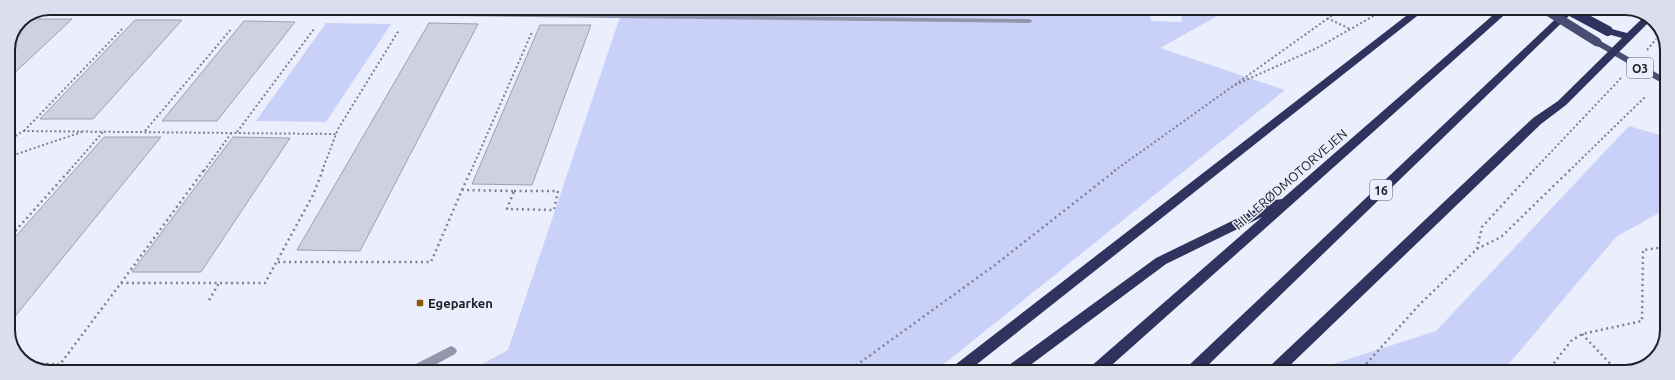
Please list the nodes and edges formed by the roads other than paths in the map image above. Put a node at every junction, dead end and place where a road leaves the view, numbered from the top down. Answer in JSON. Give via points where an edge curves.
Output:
{"nodes":[{"id":1,"x":539,"y":15,"type":"edge"},
{"id":2,"x":1413,"y":15,"type":"edge"},
{"id":3,"x":1499,"y":15,"type":"edge"},
{"id":4,"x":1554,"y":15,"type":"edge"},
{"id":5,"x":1565,"y":15,"type":"edge"},
{"id":6,"x":1578,"y":15,"type":"edge"},
{"id":7,"x":1029,"y":21,"type":"dead end"},
{"id":8,"x":1644,"y":22,"type":"edge"},
{"id":9,"x":1628,"y":37,"type":"junction"},
{"id":10,"x":1614,"y":52,"type":"junction"},
{"id":11,"x":1660,"y":79,"type":"edge"},
{"id":12,"x":1295,"y":195,"type":"junction"},
{"id":13,"x":451,"y":351,"type":"dead end"},
{"id":14,"x":425,"y":365,"type":"edge"},
{"id":15,"x":965,"y":365,"type":"edge"},
{"id":16,"x":1020,"y":365,"type":"edge"},
{"id":17,"x":1102,"y":365,"type":"edge"},
{"id":18,"x":1198,"y":365,"type":"edge"},
{"id":19,"x":1280,"y":365,"type":"edge"}],
"edges":[{"from":1,"to":7,"type":"street"},
{"from":2,"to":15,"type":"highway"},
{"from":3,"to":12,"type":"highway","name":"HILLERØDMOTORVEJEN"},
{"from":4,"to":10,"type":"main road","number":"O3","bridge":true},
{"from":5,"to":18,"type":"highway","number":"16"},
{"from":6,"to":9,"type":"highway","bridge":true,"via":[[1608,31]]},
{"from":8,"to":9,"type":"highway"},
{"from":9,"to":10,"type":"highway"},
{"from":10,"to":11,"type":"main road","number":"O3"},
{"from":10,"to":19,"type":"highway","via":[[1562,103],[1531,126]]},
{"from":12,"to":16,"type":"highway","via":[[1162,261]]},
{"from":12,"to":17,"type":"highway","name":"HILLERØDMOTORVEJEN"},
{"from":13,"to":14,"type":"street"}]}
